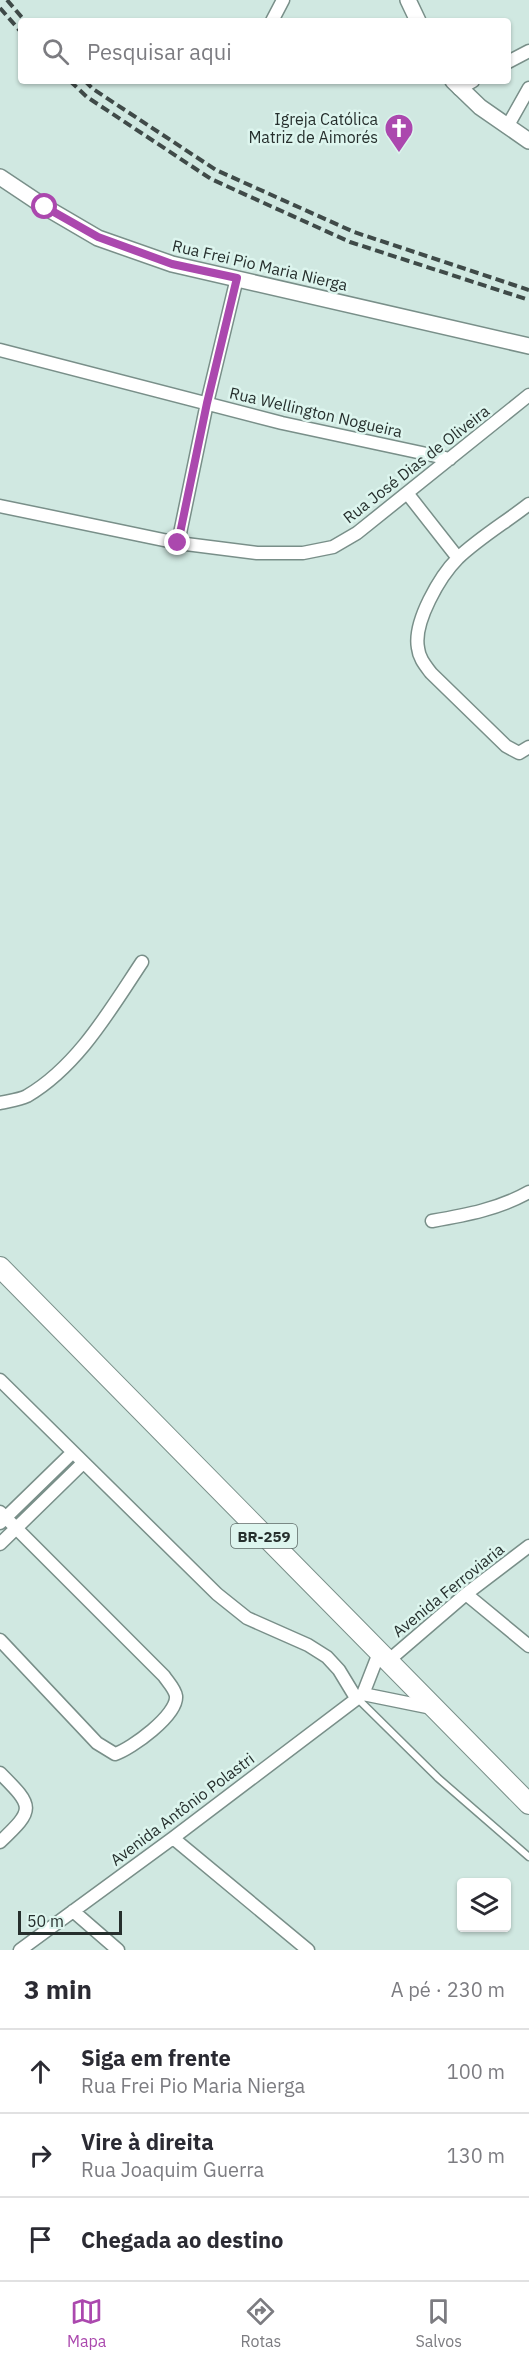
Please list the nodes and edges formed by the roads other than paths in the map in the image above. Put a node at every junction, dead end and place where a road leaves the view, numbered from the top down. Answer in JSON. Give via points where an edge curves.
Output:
{"nodes":[{"id":1,"x":283,"y":0,"type":"edge"},
{"id":2,"x":408,"y":0,"type":"edge"},
{"id":3,"x":274,"y":18,"type":"edge"},
{"id":4,"x":417,"y":18,"type":"edge"},
{"id":5,"x":529,"y":51,"type":"edge"},
{"id":6,"x":511,"y":60,"type":"edge"},
{"id":7,"x":456,"y":85,"type":"edge"},
{"id":8,"x":529,"y":88,"type":"edge"},
{"id":9,"x":507,"y":127,"type":"junction"},
{"id":10,"x":529,"y":141,"type":"edge"},
{"id":11,"x":1,"y":179,"type":"edge"},
{"id":12,"x":237,"y":278,"type":"junction"},
{"id":13,"x":529,"y":346,"type":"edge"},
{"id":14,"x":0,"y":350,"type":"edge"},
{"id":15,"x":529,"y":395,"type":"edge"},
{"id":16,"x":207,"y":403,"type":"junction"},
{"id":17,"x":450,"y":459,"type":"junction"},
{"id":18,"x":407,"y":494,"type":"junction"},
{"id":19,"x":529,"y":504,"type":"edge"},
{"id":20,"x":0,"y":506,"type":"edge"},
{"id":21,"x":178,"y":543,"type":"junction"},
{"id":22,"x":458,"y":558,"type":"junction"},
{"id":23,"x":529,"y":747,"type":"edge"},
{"id":24,"x":142,"y":962,"type":"dead end"},
{"id":25,"x":0,"y":1103,"type":"edge"},
{"id":26,"x":529,"y":1192,"type":"edge"},
{"id":27,"x":432,"y":1221,"type":"dead end"},
{"id":28,"x":0,"y":1267,"type":"edge"},
{"id":29,"x":0,"y":1380,"type":"edge"},
{"id":30,"x":72,"y":1453,"type":"junction"},
{"id":31,"x":83,"y":1463,"type":"junction"},
{"id":32,"x":2,"y":1518,"type":"edge"},
{"id":33,"x":17,"y":1529,"type":"junction"},
{"id":34,"x":0,"y":1544,"type":"edge"},
{"id":35,"x":529,"y":1546,"type":"edge"},
{"id":36,"x":466,"y":1594,"type":"junction"},
{"id":37,"x":0,"y":1640,"type":"edge"},
{"id":38,"x":529,"y":1646,"type":"edge"},
{"id":39,"x":383,"y":1657,"type":"junction"},
{"id":40,"x":360,"y":1696,"type":"junction"},
{"id":41,"x":435,"y":1708,"type":"junction"},
{"id":42,"x":0,"y":1773,"type":"edge"},
{"id":43,"x":529,"y":1804,"type":"edge"},
{"id":44,"x":173,"y":1838,"type":"junction"},
{"id":45,"x":0,"y":1842,"type":"edge"},
{"id":46,"x":529,"y":1857,"type":"edge"},
{"id":47,"x":74,"y":1911,"type":"junction"},
{"id":48,"x":20,"y":1950,"type":"edge"},
{"id":49,"x":118,"y":1950,"type":"edge"},
{"id":50,"x":309,"y":1950,"type":"edge"}],
"edges":[{"from":1,"to":3,"type":"street"},
{"from":2,"to":4,"type":"street"},
{"from":5,"to":6,"type":"street"},
{"from":7,"to":9,"type":"street"},
{"from":8,"to":9,"type":"street"},
{"from":9,"to":10,"type":"street"},
{"from":11,"to":12,"type":"street","name":"Rua Frei Pio Maria Nierga","via":[[98,237],[172,264]]},
{"from":12,"to":13,"type":"street","name":"Rua Frei Pio Maria Nierga"},
{"from":12,"to":16,"type":"street"},
{"from":14,"to":16,"type":"street","name":"Rua Wellington Nogueira"},
{"from":15,"to":17,"type":"street","name":"Rua José Dias de Oliveira"},
{"from":16,"to":17,"type":"street","name":"Rua Wellington Nogueira"},
{"from":16,"to":21,"type":"street"},
{"from":17,"to":18,"type":"street","name":"Rua José Dias de Oliveira"},
{"from":18,"to":21,"type":"street","name":"Rua José Dias de Oliveira","via":[[357,533],[333,546],[303,553],[257,553]]},
{"from":18,"to":22,"type":"street"},
{"from":19,"to":22,"type":"street"},
{"from":20,"to":21,"type":"street","name":"Rua José Dias de Oliveira"},
{"from":22,"to":23,"type":"street","via":[[426,606],[418,632],[421,659],[506,746],[519,753]]},
{"from":24,"to":25,"type":"street","via":[[103,1021],[63,1068],[26,1097]]},
{"from":26,"to":27,"type":"street","via":[[481,1211]]},
{"from":28,"to":39,"type":"highway","number":"BR-259"},
{"from":29,"to":30,"type":"street"},
{"from":30,"to":31,"type":"street"},
{"from":30,"to":32,"type":"street"},
{"from":31,"to":33,"type":"street"},
{"from":31,"to":40,"type":"street","via":[[217,1594],[247,1618],[327,1657]]},
{"from":32,"to":33,"type":"street"},
{"from":33,"to":34,"type":"street"},
{"from":33,"to":37,"type":"street","via":[[164,1676],[173,1688],[174,1706],[169,1716],[115,1754],[97,1743]]},
{"from":35,"to":36,"type":"street","name":"Avenida Ferroviaria"},
{"from":36,"to":38,"type":"street"},
{"from":36,"to":39,"type":"street","name":"Avenida Ferroviaria"},
{"from":39,"to":40,"type":"street"},
{"from":39,"to":41,"type":"highway","number":"BR-259"},
{"from":40,"to":41,"type":"street"},
{"from":40,"to":44,"type":"street","name":"Avenida Antônio Polastri"},
{"from":40,"to":46,"type":"lane","via":[[438,1778]]},
{"from":41,"to":43,"type":"highway","number":"BR-259"},
{"from":42,"to":45,"type":"street","via":[[25,1800],[27,1809],[23,1820]]},
{"from":44,"to":47,"type":"street","name":"Avenida Antônio Polastri"},
{"from":44,"to":50,"type":"street"},
{"from":47,"to":48,"type":"street","name":"Avenida Antônio Polastri"},
{"from":47,"to":49,"type":"street"}]}
